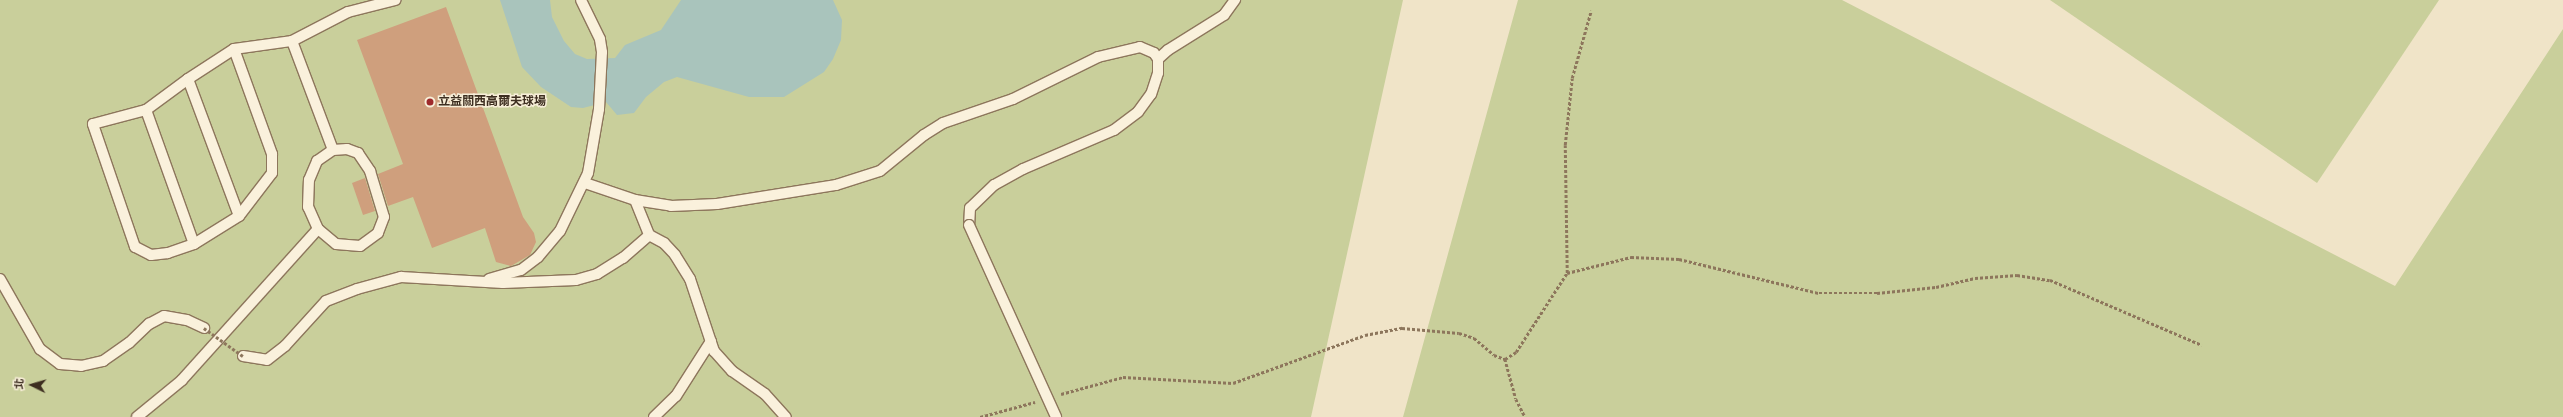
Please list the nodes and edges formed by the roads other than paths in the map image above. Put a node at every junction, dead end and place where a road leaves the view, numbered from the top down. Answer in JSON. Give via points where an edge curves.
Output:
{"nodes":[{"id":1,"x":395,"y":0,"type":"edge"},
{"id":2,"x":581,"y":0,"type":"edge"},
{"id":3,"x":1235,"y":0,"type":"edge"},
{"id":4,"x":292,"y":41,"type":"junction"},
{"id":5,"x":234,"y":48,"type":"junction"},
{"id":6,"x":1158,"y":59,"type":"junction"},
{"id":7,"x":188,"y":79,"type":"junction"},
{"id":8,"x":146,"y":110,"type":"junction"},
{"id":9,"x":333,"y":150,"type":"junction"},
{"id":10,"x":584,"y":183,"type":"junction"},
{"id":11,"x":635,"y":200,"type":"junction"},
{"id":12,"x":239,"y":216,"type":"junction"},
{"id":13,"x":318,"y":229,"type":"junction"},
{"id":14,"x":649,"y":235,"type":"junction"},
{"id":15,"x":194,"y":244,"type":"junction"},
{"id":16,"x":0,"y":279,"type":"edge"},
{"id":17,"x":475,"y":281,"type":"junction"},
{"id":18,"x":204,"y":328,"type":"road end"},
{"id":19,"x":711,"y":341,"type":"junction"},
{"id":20,"x":243,"y":356,"type":"road end"},
{"id":21,"x":137,"y":417,"type":"edge"},
{"id":22,"x":654,"y":417,"type":"edge"},
{"id":23,"x":786,"y":417,"type":"edge"},
{"id":24,"x":1056,"y":417,"type":"edge"}],
"edges":[{"from":1,"to":4,"type":"lane","via":[[348,12]]},
{"from":2,"to":10,"type":"lane","via":[[600,39],[602,52],[599,110]]},
{"from":3,"to":6,"type":"lane","via":[[1224,15]]},
{"from":4,"to":5,"type":"lane"},
{"from":4,"to":9,"type":"lane"},
{"from":5,"to":7,"type":"lane"},
{"from":5,"to":12,"type":"lane","via":[[272,154],[272,173]]},
{"from":6,"to":11,"type":"lane","via":[[1154,53],[1140,47],[1098,57],[1013,99],[943,123],[880,171],[866,177],[836,185],[717,204],[671,206]]},
{"from":6,"to":24,"type":"lane","bridge":true,"via":[[1158,73],[1151,94],[1138,112],[1114,130],[1023,169],[994,185],[974,200],[970,208],[969,225]]},
{"from":7,"to":8,"type":"lane"},
{"from":7,"to":12,"type":"lane"},
{"from":8,"to":15,"type":"lane"},
{"from":8,"to":15,"type":"lane","via":[[93,124],[135,247],[151,255],[168,253]]},
{"from":9,"to":13,"type":"lane","via":[[317,161],[309,180],[308,207]]},
{"from":9,"to":13,"type":"lane","via":[[347,149],[358,153],[370,171],[384,217],[378,233],[360,246],[336,244]]},
{"from":10,"to":11,"type":"lane"},
{"from":10,"to":17,"type":"lane","via":[[560,231],[538,258],[521,270],[493,279]]},
{"from":11,"to":14,"type":"lane"},
{"from":12,"to":15,"type":"lane"},
{"from":13,"to":21,"type":"lane","via":[[182,380]]},
{"from":14,"to":17,"type":"lane","via":[[623,258],[597,274],[576,280],[503,283]]},
{"from":14,"to":19,"type":"lane","via":[[664,243],[690,279]]},
{"from":16,"to":18,"type":"lane","via":[[40,349],[60,364],[82,366],[103,361],[130,343],[148,324],[164,316],[188,320]]},
{"from":17,"to":20,"type":"lane","via":[[401,277],[358,289],[326,301],[285,346],[267,360]]},
{"from":19,"to":22,"type":"lane","via":[[676,396]]},
{"from":19,"to":23,"type":"lane","via":[[714,351],[732,371],[765,394]]}]}
